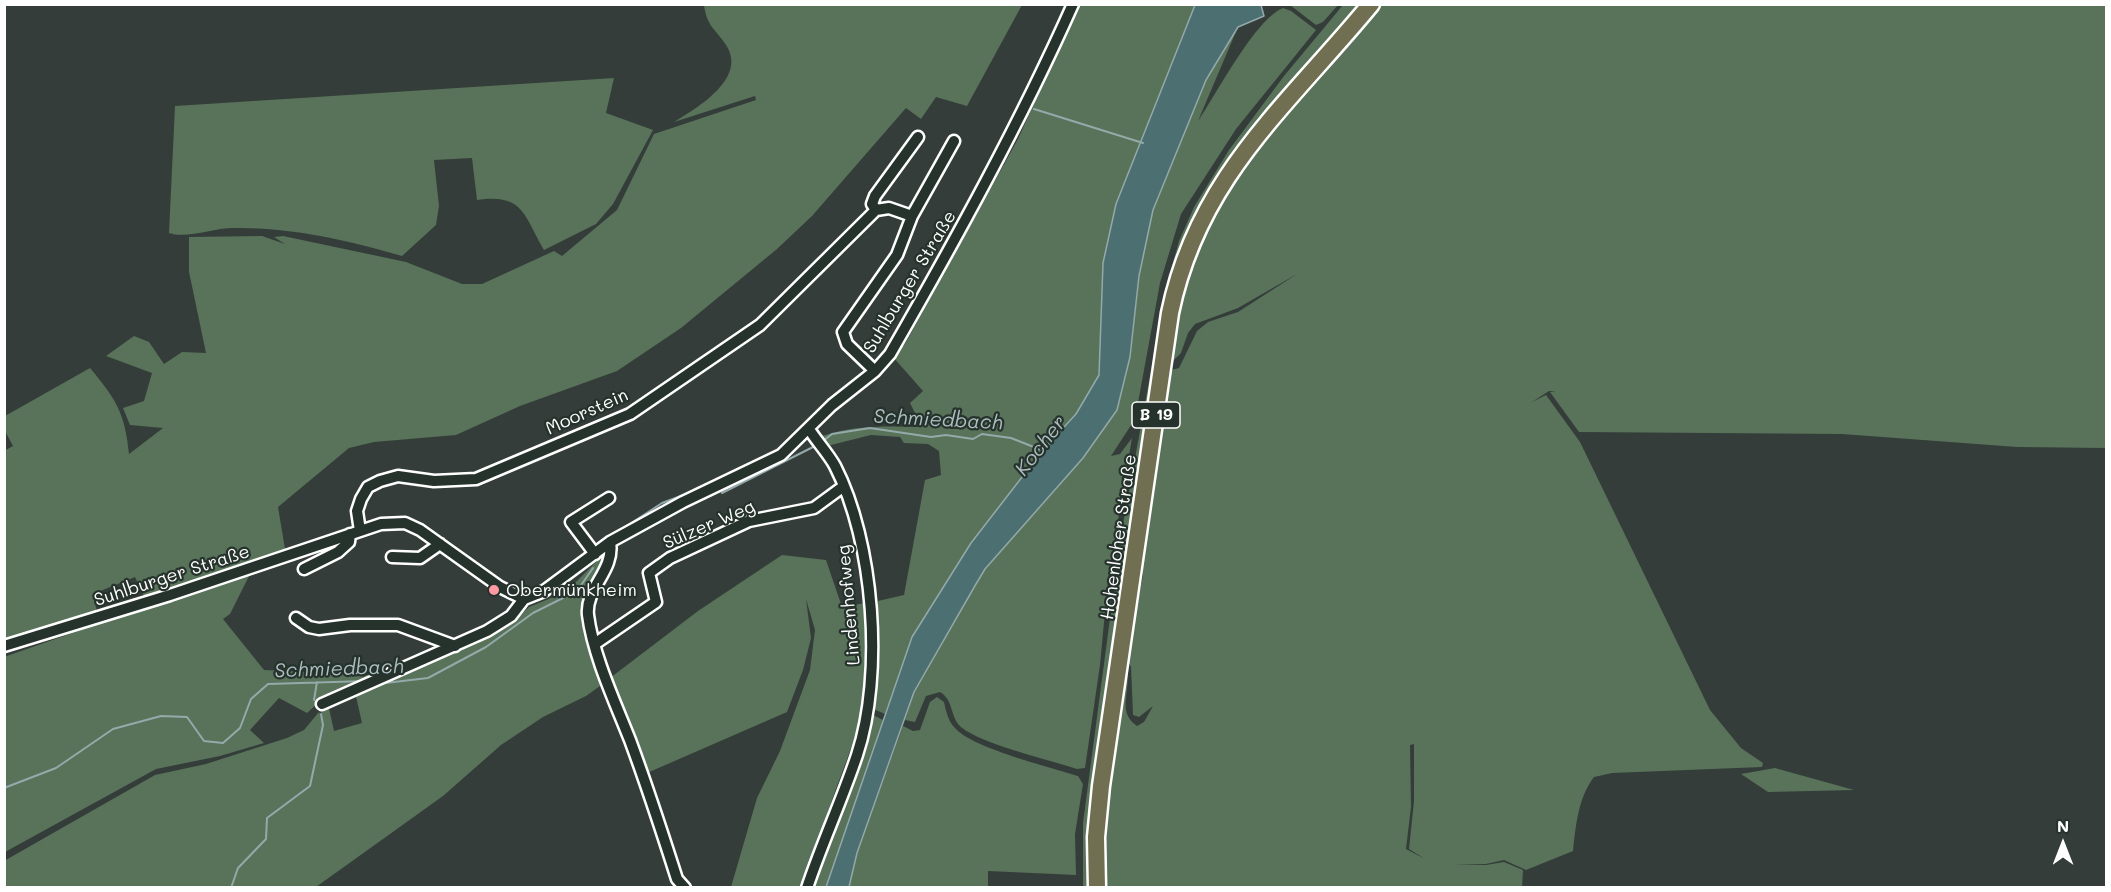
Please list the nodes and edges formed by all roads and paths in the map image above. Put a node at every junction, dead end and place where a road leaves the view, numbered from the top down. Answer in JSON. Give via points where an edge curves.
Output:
{"nodes":[{"id":1,"x":1073,"y":4,"type":"edge"},
{"id":2,"x":1371,"y":4,"type":"edge"},
{"id":3,"x":918,"y":137,"type":"dead end"},
{"id":4,"x":954,"y":141,"type":"dead end"},
{"id":5,"x":876,"y":210,"type":"junction"},
{"id":6,"x":912,"y":216,"type":"junction"},
{"id":7,"x":875,"y":371,"type":"junction"},
{"id":8,"x":815,"y":438,"type":"junction"},
{"id":9,"x":844,"y":486,"type":"junction"},
{"id":10,"x":609,"y":498,"type":"dead end"},
{"id":11,"x":355,"y":533,"type":"junction"},
{"id":12,"x":610,"y":542,"type":"junction"},
{"id":13,"x":440,"y":544,"type":"junction"},
{"id":14,"x":595,"y":554,"type":"junction"},
{"id":15,"x":392,"y":556,"type":"dead end"},
{"id":16,"x":304,"y":569,"type":"dead end"},
{"id":17,"x":524,"y":599,"type":"junction"},
{"id":18,"x":296,"y":618,"type":"dead end"},
{"id":19,"x":596,"y":643,"type":"junction"},
{"id":20,"x":4,"y":646,"type":"edge"},
{"id":21,"x":455,"y":646,"type":"junction"},
{"id":22,"x":322,"y":704,"type":"dead end"},
{"id":23,"x":685,"y":888,"type":"edge"},
{"id":24,"x":807,"y":888,"type":"edge"},
{"id":25,"x":1096,"y":888,"type":"edge"}],
"edges":[{"from":1,"to":7,"type":"street","name":"Suhlburger Straße","via":[[1033,93],[959,234],[890,354]]},
{"from":2,"to":25,"type":"main road","name":"Hohenloher Straße","number":"B 19","via":[[1230,169],[1184,258],[1170,313],[1101,786]]},
{"from":3,"to":5,"type":"street","name":"Moorstein","via":[[875,196],[872,204]]},
{"from":4,"to":6,"type":"street"},
{"from":5,"to":6,"type":"street","via":[[889,208]]},
{"from":5,"to":11,"type":"street","name":"Moorstein","via":[[760,325],[630,414],[476,479],[434,481],[398,476],[380,481],[368,487],[360,499]]},
{"from":6,"to":7,"type":"street","via":[[897,255],[843,332],[847,344]]},
{"from":7,"to":8,"type":"street","name":"Suhlburger Straße","via":[[832,405]]},
{"from":8,"to":9,"type":"street","name":"Lindenhofweg"},
{"from":8,"to":12,"type":"street","name":"Suhlburger Straße","via":[[684,501]]},
{"from":9,"to":19,"type":"street","name":"Sülzer Weg","via":[[814,508],[749,522],[670,558],[649,573],[656,602]]},
{"from":9,"to":24,"type":"street","name":"Lindenhofweg","via":[[856,519],[865,565],[873,660],[858,754]]},
{"from":10,"to":14,"type":"street","via":[[571,522]]},
{"from":11,"to":13,"type":"street","name":"Suhlburger Straße","via":[[381,524],[405,523]]},
{"from":11,"to":16,"type":"street","via":[[338,552]]},
{"from":11,"to":20,"type":"street","name":"Suhlburger Straße"},
{"from":12,"to":14,"type":"street","name":"Suhlburger Straße"},
{"from":12,"to":19,"type":"street","via":[[606,570],[588,607]]},
{"from":13,"to":15,"type":"street","via":[[420,558]]},
{"from":13,"to":17,"type":"street","name":"Suhlburger Straße"},
{"from":14,"to":17,"type":"street","name":"Suhlburger Straße","via":[[544,591]]},
{"from":17,"to":21,"type":"street","via":[[511,615]]},
{"from":18,"to":21,"type":"street","via":[[319,629],[398,625]]},
{"from":19,"to":23,"type":"street","via":[[677,879]]},
{"from":21,"to":22,"type":"street"}]}
